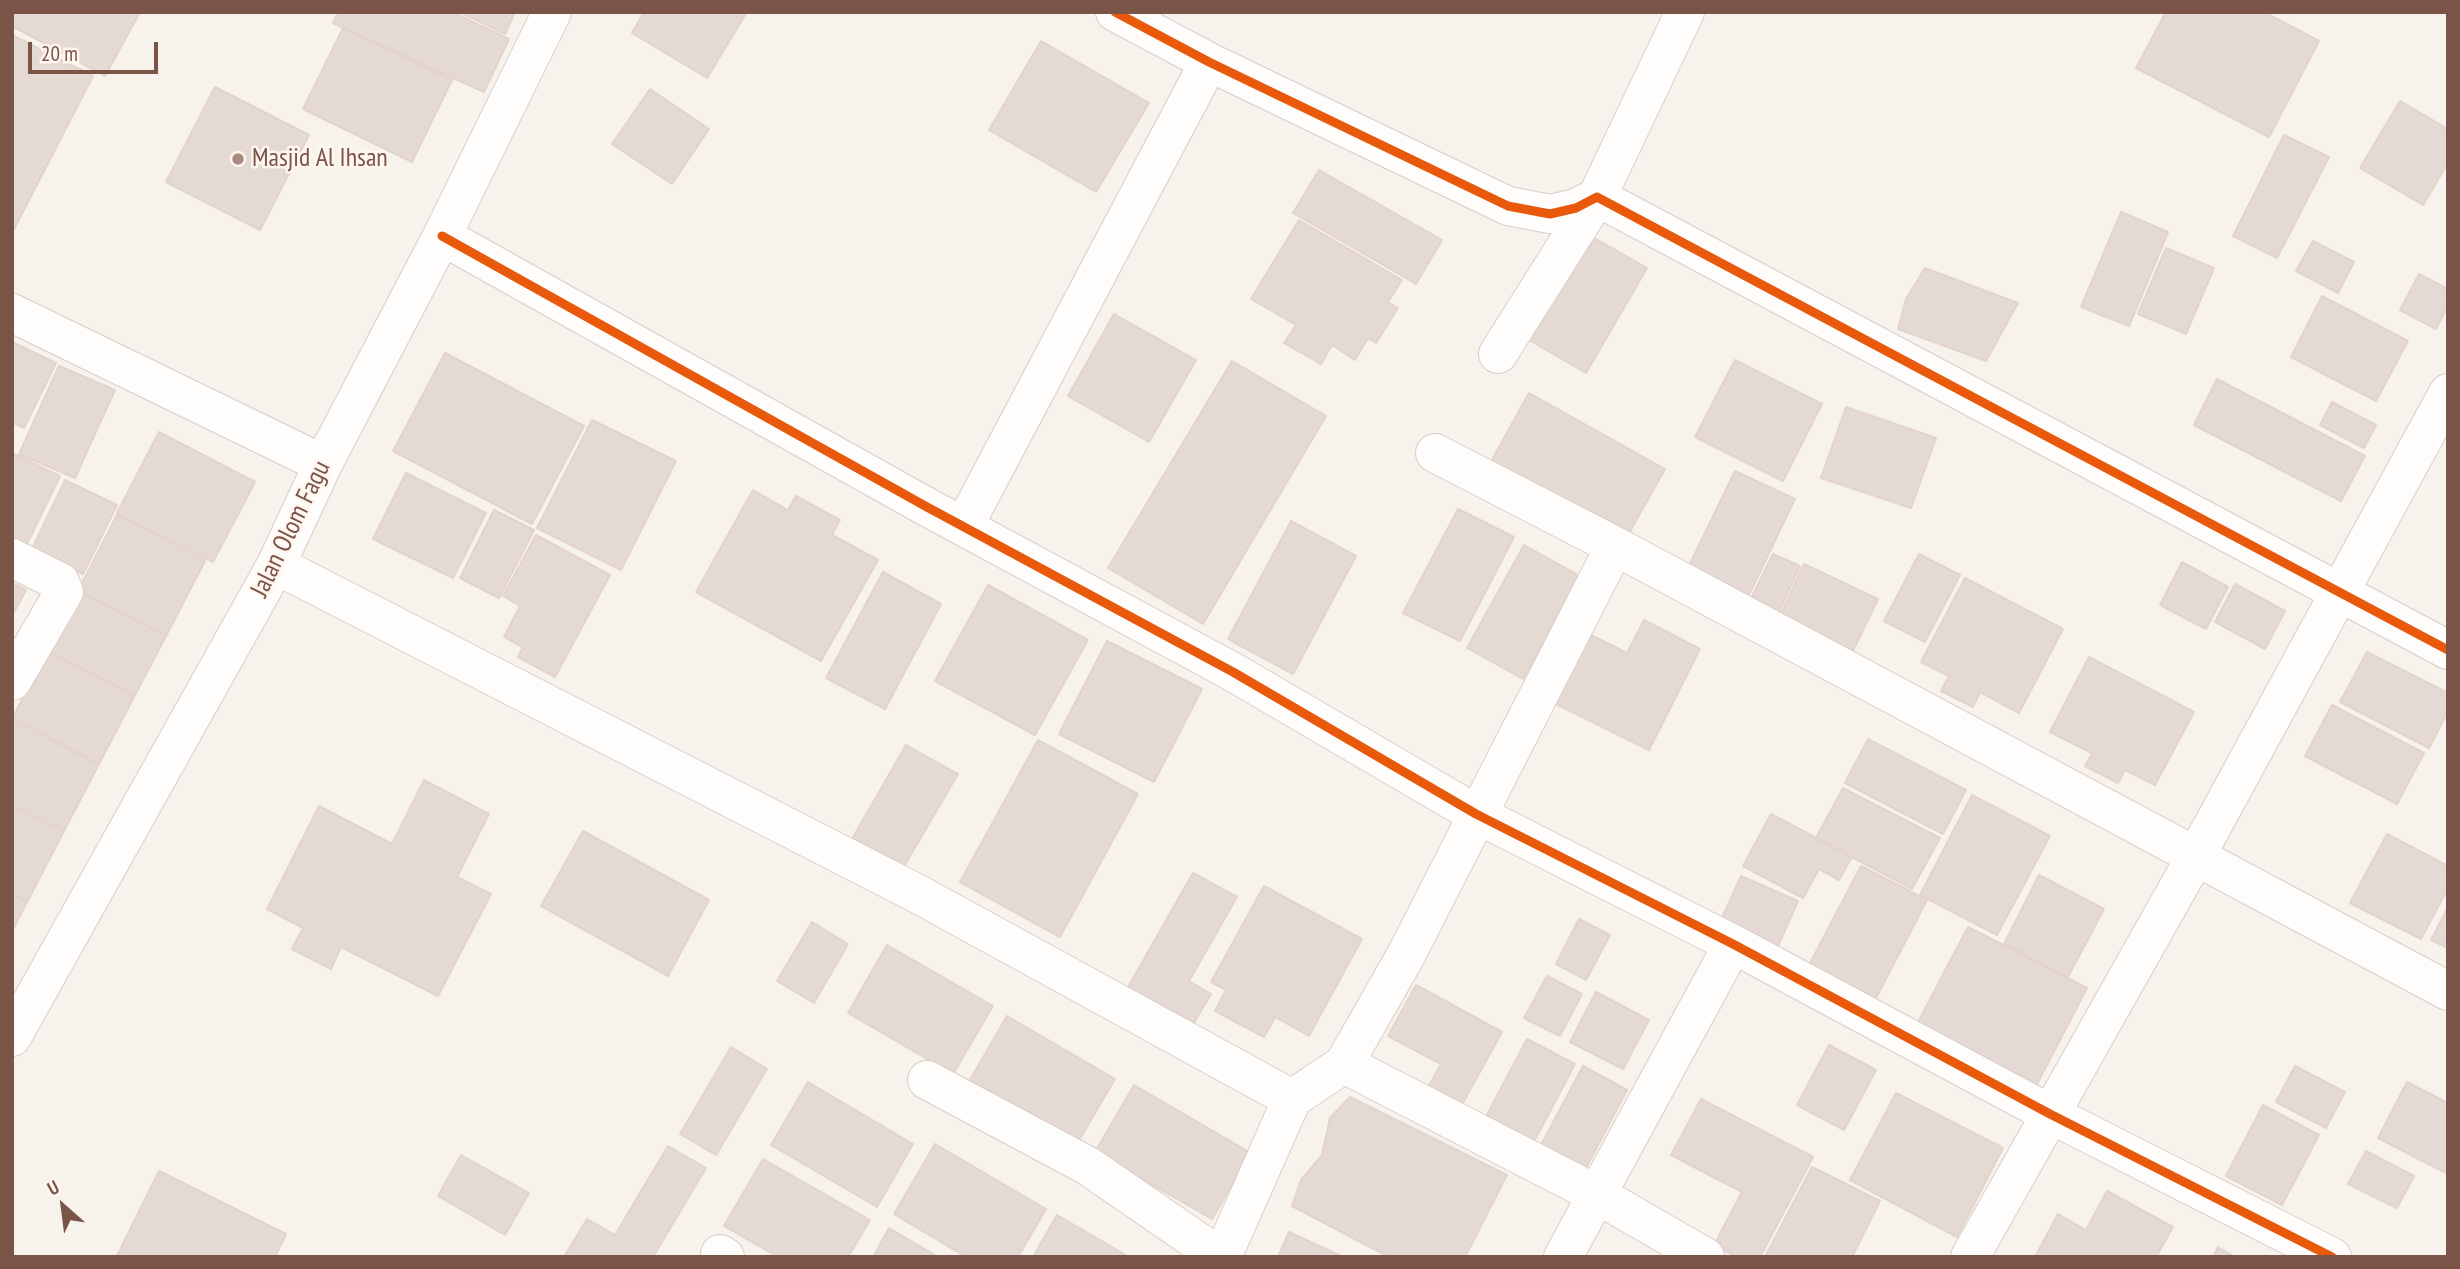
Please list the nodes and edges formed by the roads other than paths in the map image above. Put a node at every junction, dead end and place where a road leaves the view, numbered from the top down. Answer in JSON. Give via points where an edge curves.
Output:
{"nodes":[{"id":1,"x":552,"y":12,"type":"edge"},
{"id":2,"x":1115,"y":12,"type":"edge"},
{"id":3,"x":1685,"y":12,"type":"edge"},
{"id":4,"x":1209,"y":62,"type":"junction"},
{"id":5,"x":1597,"y":197,"type":"junction"},
{"id":6,"x":442,"y":236,"type":"junction"},
{"id":7,"x":12,"y":313,"type":"edge"},
{"id":8,"x":1498,"y":354,"type":"dead end"},
{"id":9,"x":2448,"y":393,"type":"edge"},
{"id":10,"x":1436,"y":453,"type":"dead end"},
{"id":11,"x":323,"y":464,"type":"junction"},
{"id":12,"x":964,"y":526,"type":"junction"},
{"id":13,"x":1615,"y":545,"type":"junction"},
{"id":14,"x":12,"y":558,"type":"edge"},
{"id":15,"x":276,"y":565,"type":"junction"},
{"id":16,"x":2340,"y":592,"type":"junction"},
{"id":17,"x":2448,"y":650,"type":"edge"},
{"id":18,"x":12,"y":681,"type":"edge"},
{"id":19,"x":1476,"y":814,"type":"junction"},
{"id":20,"x":2196,"y":856,"type":"junction"},
{"id":21,"x":1733,"y":944,"type":"junction"},
{"id":22,"x":2448,"y":991,"type":"edge"},
{"id":23,"x":12,"y":1037,"type":"edge"},
{"id":24,"x":1344,"y":1063,"type":"junction"},
{"id":25,"x":927,"y":1080,"type":"dead end"},
{"id":26,"x":1292,"y":1099,"type":"junction"},
{"id":27,"x":2050,"y":1114,"type":"junction"},
{"id":28,"x":1596,"y":1194,"type":"junction"},
{"id":29,"x":1221,"y":1257,"type":"edge"},
{"id":30,"x":1563,"y":1257,"type":"edge"},
{"id":31,"x":1705,"y":1257,"type":"edge"},
{"id":32,"x":1970,"y":1257,"type":"edge"},
{"id":33,"x":2332,"y":1257,"type":"edge"}],
"edges":[{"from":1,"to":6,"type":"street","name":"Jalan Olom Fagu"},
{"from":2,"to":4,"type":"street"},
{"from":3,"to":5,"type":"street"},
{"from":4,"to":5,"type":"street","via":[[1508,206],[1550,214]]},
{"from":4,"to":12,"type":"street"},
{"from":5,"to":8,"type":"street"},
{"from":5,"to":16,"type":"street"},
{"from":6,"to":11,"type":"street","name":"Jalan Olom Fagu"},
{"from":6,"to":12,"type":"street"},
{"from":7,"to":11,"type":"street"},
{"from":9,"to":16,"type":"street"},
{"from":10,"to":13,"type":"street"},
{"from":11,"to":15,"type":"street","name":"Jalan Olom Fagu"},
{"from":12,"to":19,"type":"street","via":[[1233,672]]},
{"from":13,"to":19,"type":"street"},
{"from":13,"to":20,"type":"street"},
{"from":14,"to":18,"type":"street","via":[[60,582],[64,592]]},
{"from":15,"to":23,"type":"street","name":"Jalan Olom Fagu"},
{"from":15,"to":26,"type":"street","via":[[906,888]]},
{"from":16,"to":17,"type":"street"},
{"from":16,"to":20,"type":"street"},
{"from":19,"to":21,"type":"street"},
{"from":19,"to":24,"type":"street","via":[[1405,957]]},
{"from":20,"to":22,"type":"street"},
{"from":20,"to":27,"type":"street"},
{"from":21,"to":27,"type":"street"},
{"from":21,"to":28,"type":"street"},
{"from":24,"to":26,"type":"street"},
{"from":24,"to":28,"type":"street"},
{"from":25,"to":29,"type":"street","via":[[1088,1166]]},
{"from":26,"to":29,"type":"street"},
{"from":27,"to":32,"type":"street"},
{"from":27,"to":33,"type":"street"},
{"from":28,"to":30,"type":"street"},
{"from":28,"to":31,"type":"street"}]}
